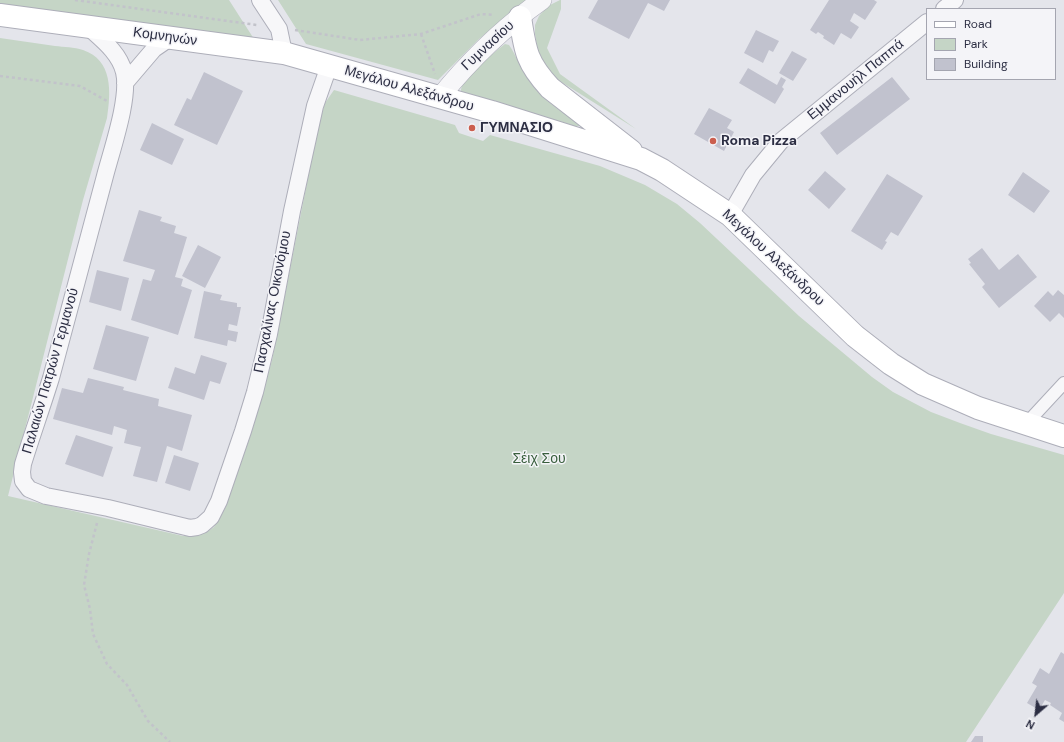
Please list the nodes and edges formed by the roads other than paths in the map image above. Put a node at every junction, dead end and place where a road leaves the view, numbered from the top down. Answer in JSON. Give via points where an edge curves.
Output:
{"nodes":[{"id":1,"x":260,"y":0,"type":"edge"},
{"id":2,"x":542,"y":0,"type":"edge"},
{"id":3,"x":955,"y":0,"type":"edge"},
{"id":4,"x":945,"y":8,"type":"edge"},
{"id":5,"x":0,"y":15,"type":"edge"},
{"id":6,"x":521,"y":16,"type":"junction"},
{"id":7,"x":926,"y":23,"type":"edge"},
{"id":8,"x":86,"y":26,"type":"junction"},
{"id":9,"x":170,"y":38,"type":"junction"},
{"id":10,"x":284,"y":53,"type":"junction"},
{"id":11,"x":329,"y":66,"type":"junction"},
{"id":12,"x":126,"y":83,"type":"junction"},
{"id":13,"x":439,"y":89,"type":"junction"},
{"id":14,"x":641,"y":159,"type":"junction"},
{"id":15,"x":730,"y":215,"type":"junction"},
{"id":16,"x":1062,"y":387,"type":"edge"},
{"id":17,"x":1026,"y":424,"type":"junction"},
{"id":18,"x":1064,"y":436,"type":"edge"},
{"id":19,"x":197,"y":527,"type":"joint"}],
"edges":[{"from":1,"to":10,"type":"street","via":[[279,28]]},
{"from":2,"to":6,"type":"street","name":"Γυμνασίου"},
{"from":3,"to":4,"type":"street"},
{"from":5,"to":8,"type":"main road","name":"Κομνηνών"},
{"from":6,"to":13,"type":"street","name":"Γυμνασίου"},
{"from":6,"to":14,"type":"main road","via":[[525,48],[531,65],[539,76],[550,88]]},
{"from":7,"to":15,"type":"street","name":"Εμμανουήλ Παππά","via":[[781,141],[753,175]]},
{"from":8,"to":9,"type":"main road","name":"Κομνηνών"},
{"from":8,"to":12,"type":"street","via":[[113,51],[121,63]]},
{"from":9,"to":10,"type":"main road","name":"Κομνηνών"},
{"from":9,"to":12,"type":"street","via":[[154,49]]},
{"from":10,"to":11,"type":"main road","name":"Κομνηνών"},
{"from":11,"to":13,"type":"main road","name":"Μεγάλου Αλεξάνδρου"},
{"from":11,"to":19,"type":"street","name":"Πασχαλίνας Οικονόμου","via":[[315,106],[255,392],[219,501],[211,517]]},
{"from":12,"to":19,"type":"street","name":"Παλαιών Πατρών Γερμανού","via":[[122,109],[53,370],[22,472],[23,481],[38,493],[53,498],[180,526]]},
{"from":13,"to":14,"type":"main road","name":"Μεγάλου Αλεξάνδρου","via":[[492,112]]},
{"from":14,"to":15,"type":"main road","name":"Μεγάλου Αλεξάνδρου"},
{"from":15,"to":17,"type":"main road","name":"Μεγάλου Αλεξάνδρου","via":[[855,336],[891,364],[923,384],[978,408]]},
{"from":16,"to":17,"type":"street"},
{"from":17,"to":18,"type":"main road","name":"Μεγάλου Αλεξάνδρου"}]}
